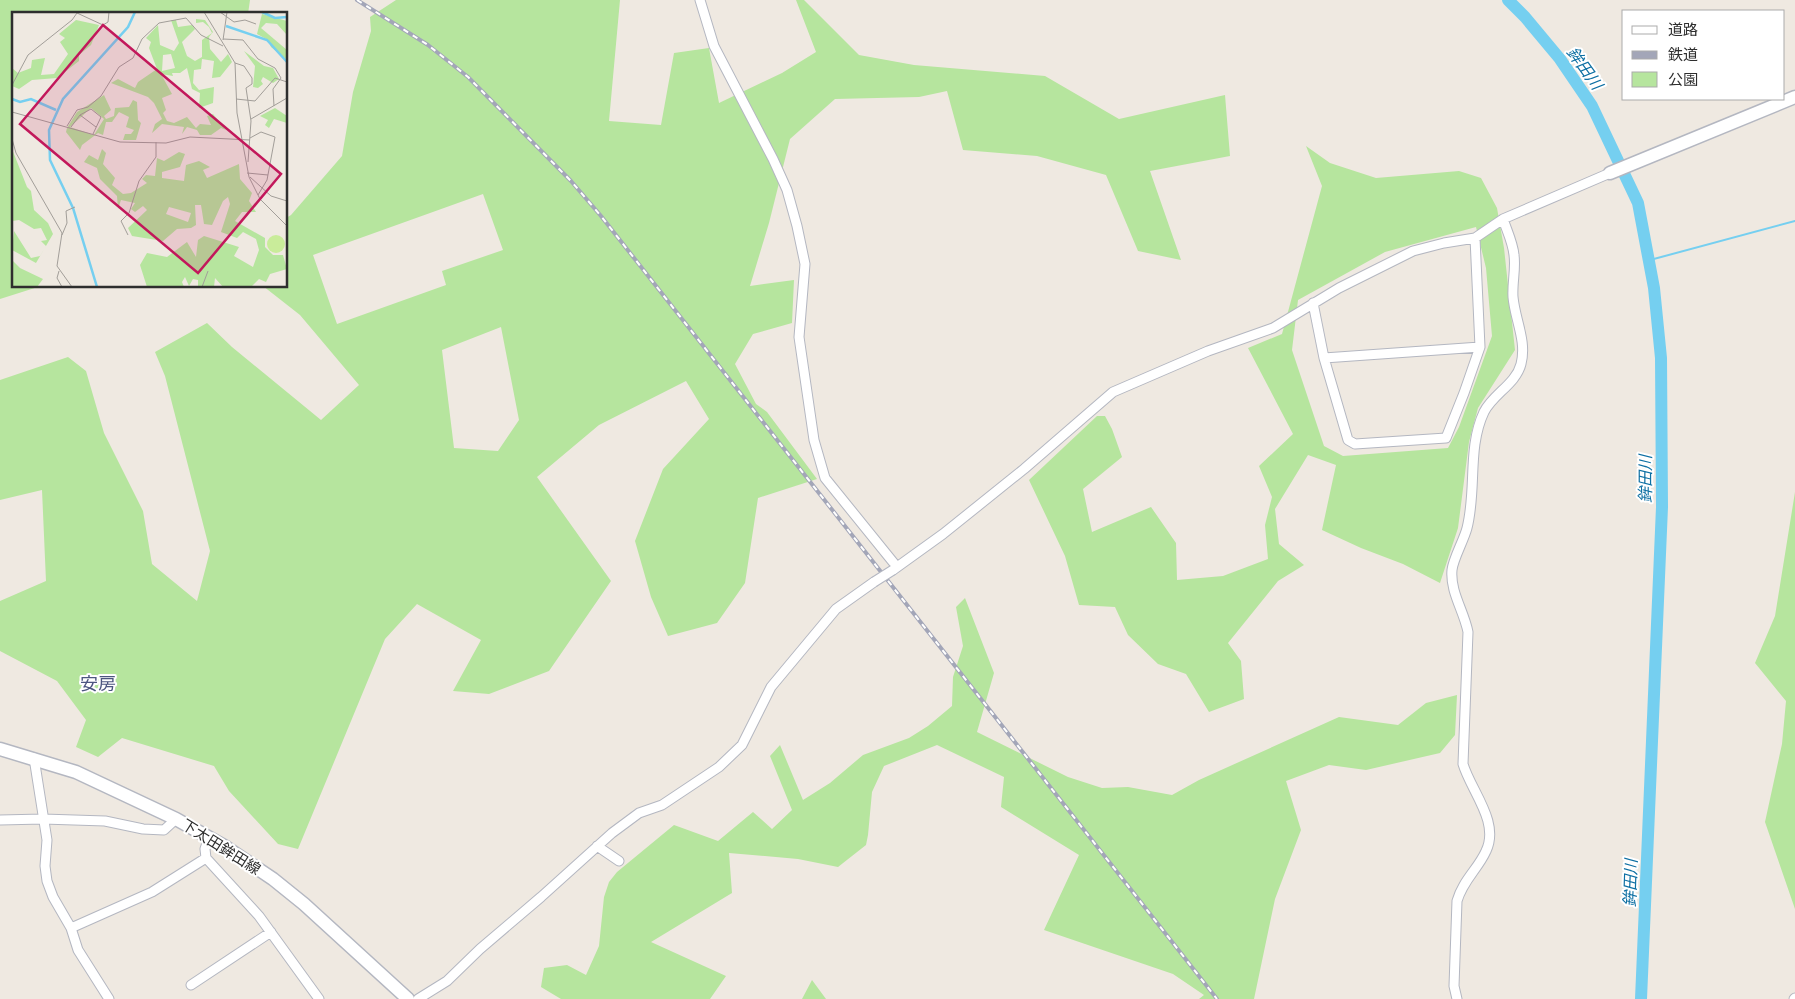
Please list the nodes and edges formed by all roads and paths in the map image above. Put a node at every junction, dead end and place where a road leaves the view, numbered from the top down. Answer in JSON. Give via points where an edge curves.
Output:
{"nodes":[{"id":1,"x":700,"y":0,"type":"edge"},
{"id":2,"x":1795,"y":97,"type":"edge"},
{"id":3,"x":1610,"y":173,"type":"joint"},
{"id":4,"x":1503,"y":219,"type":"junction"},
{"id":5,"x":1475,"y":238,"type":"junction"},
{"id":6,"x":1313,"y":303,"type":"junction"},
{"id":7,"x":1480,"y":347,"type":"junction"},
{"id":8,"x":1324,"y":358,"type":"junction"},
{"id":9,"x":895,"y":568,"type":"junction"},
{"id":10,"x":0,"y":749,"type":"edge"},
{"id":11,"x":34,"y":758,"type":"junction"},
{"id":12,"x":43,"y":819,"type":"junction"},
{"id":13,"x":176,"y":819,"type":"junction"},
{"id":14,"x":0,"y":820,"type":"edge"},
{"id":15,"x":209,"y":837,"type":"junction"},
{"id":16,"x":596,"y":846,"type":"junction"},
{"id":17,"x":206,"y":858,"type":"junction"},
{"id":18,"x":620,"y":861,"type":"dead end"},
{"id":19,"x":72,"y":928,"type":"junction"},
{"id":20,"x":271,"y":932,"type":"junction"},
{"id":21,"x":191,"y":985,"type":"dead end"},
{"id":22,"x":109,"y":999,"type":"edge"},
{"id":23,"x":319,"y":999,"type":"edge"},
{"id":24,"x":408,"y":999,"type":"edge"},
{"id":25,"x":418,"y":999,"type":"edge"},
{"id":26,"x":1457,"y":999,"type":"edge"}],
"edges":[{"from":1,"to":9,"type":"street","via":[[714,46],[773,159],[787,190],[797,226],[805,264],[799,337],[814,440],[825,478]]},
{"from":2,"to":3,"type":"main road"},
{"from":3,"to":4,"type":"street"},
{"from":4,"to":5,"type":"street"},
{"from":4,"to":26,"type":"street","via":[[1514,255],[1513,298],[1523,351],[1517,375],[1485,410],[1475,435],[1468,528],[1452,569],[1452,589],[1468,632],[1463,764],[1490,827],[1486,852],[1461,888],[1457,901],[1454,986]]},
{"from":5,"to":6,"type":"street","via":[[1413,251]]},
{"from":5,"to":7,"type":"street"},
{"from":6,"to":8,"type":"street"},
{"from":6,"to":9,"type":"street","via":[[1273,328],[1208,351],[1113,392],[1002,487]]},
{"from":7,"to":8,"type":"street"},
{"from":7,"to":8,"type":"street","via":[[1446,438],[1355,444],[1348,440]]},
{"from":9,"to":16,"type":"street","bridge":true,"via":[[836,609],[771,687],[742,746],[719,767],[662,805],[639,813]]},
{"from":10,"to":11,"type":"main road","name":"下太田鉾田線"},
{"from":11,"to":12,"type":"street"},
{"from":11,"to":13,"type":"main road","name":"下太田鉾田線","via":[[76,772]]},
{"from":12,"to":13,"type":"street","via":[[105,821],[164,830]]},
{"from":12,"to":14,"type":"street"},
{"from":12,"to":19,"type":"street","via":[[47,840],[47,881]]},
{"from":13,"to":15,"type":"main road","name":"下太田鉾田線"},
{"from":15,"to":17,"type":"street"},
{"from":15,"to":24,"type":"main road","name":"下太田鉾田線","via":[[304,904]]},
{"from":16,"to":18,"type":"street"},
{"from":16,"to":25,"type":"street","via":[[447,981]]},
{"from":17,"to":19,"type":"street","via":[[152,892]]},
{"from":17,"to":20,"type":"street"},
{"from":19,"to":22,"type":"street","via":[[78,950]]},
{"from":20,"to":21,"type":"street"},
{"from":20,"to":23,"type":"street"}]}
